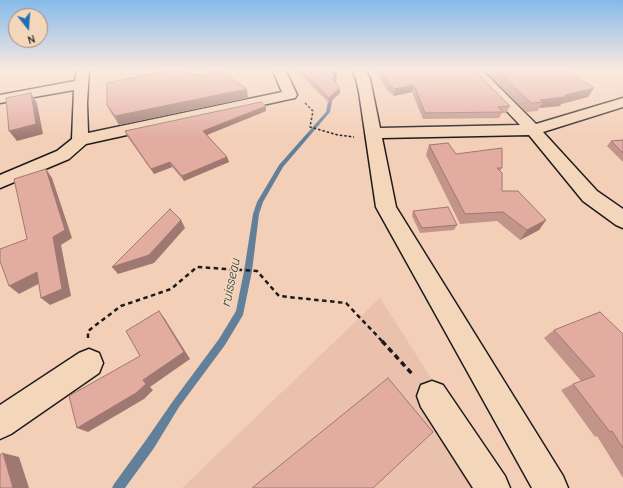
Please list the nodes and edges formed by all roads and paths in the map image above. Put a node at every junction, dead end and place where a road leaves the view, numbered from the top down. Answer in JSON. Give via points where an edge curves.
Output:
{"nodes":[{"id":1,"x":27,"y":92,"type":"edge"},
{"id":2,"x":81,"y":92,"type":"edge"},
{"id":3,"x":289,"y":92,"type":"edge"},
{"id":4,"x":366,"y":92,"type":"edge"},
{"id":5,"x":495,"y":92,"type":"edge"},
{"id":6,"x":290,"y":95,"type":"junction"},
{"id":7,"x":0,"y":99,"type":"edge"},
{"id":8,"x":623,"y":102,"type":"edge"},
{"id":9,"x":533,"y":130,"type":"junction"},
{"id":10,"x":374,"y":133,"type":"junction"},
{"id":11,"x":80,"y":140,"type":"junction"},
{"id":12,"x":0,"y":182,"type":"edge"},
{"id":13,"x":623,"y":220,"type":"edge"},
{"id":14,"x":89,"y":363,"type":"joint"},
{"id":15,"x":432,"y":396,"type":"joint"},
{"id":16,"x":0,"y":423,"type":"edge"},
{"id":17,"x":493,"y":488,"type":"edge"},
{"id":18,"x":551,"y":488,"type":"edge"}],
"edges":[{"from":1,"to":7,"type":"street"},
{"from":2,"to":11,"type":"street"},
{"from":3,"to":6,"type":"street"},
{"from":4,"to":10,"type":"street"},
{"from":5,"to":9,"type":"street"},
{"from":6,"to":10,"type":"path","via":[[304,101],[313,111],[310,127],[350,137]]},
{"from":6,"to":11,"type":"street"},
{"from":8,"to":9,"type":"street"},
{"from":9,"to":10,"type":"street"},
{"from":9,"to":13,"type":"street","via":[[590,196]]},
{"from":10,"to":18,"type":"street","via":[[386,207]]},
{"from":11,"to":12,"type":"street","via":[[63,155]]},
{"from":14,"to":15,"type":"path","via":[[88,331],[121,306],[171,289],[197,267],[257,271],[280,296],[346,303]]},
{"from":14,"to":16,"type":"street"},
{"from":15,"to":17,"type":"street"}]}
